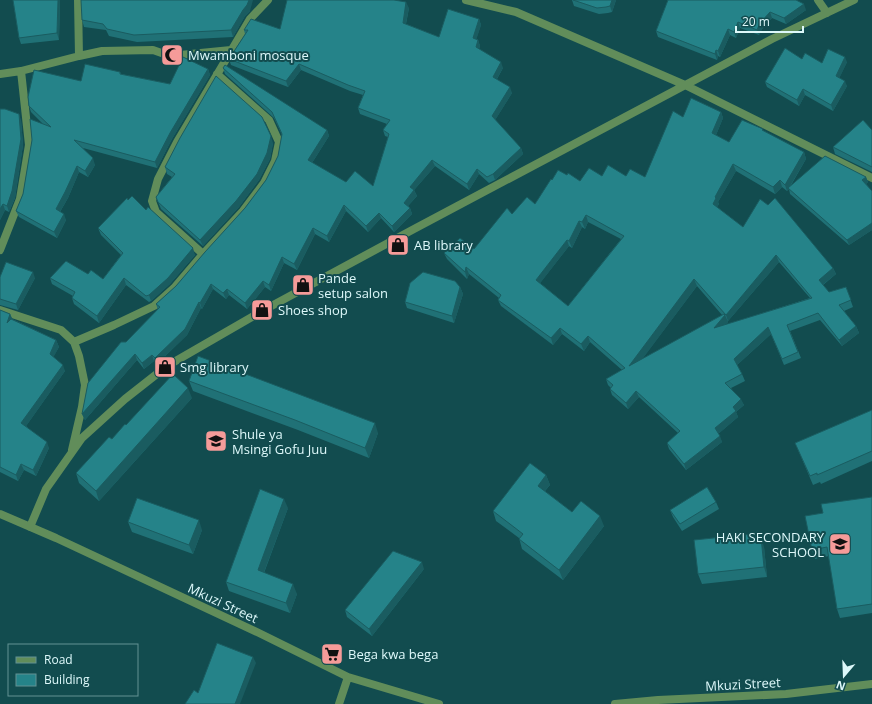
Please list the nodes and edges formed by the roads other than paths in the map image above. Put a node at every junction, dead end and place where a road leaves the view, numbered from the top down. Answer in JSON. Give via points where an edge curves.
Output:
{"nodes":[{"id":1,"x":78,"y":0,"type":"edge"},
{"id":2,"x":268,"y":0,"type":"edge"},
{"id":3,"x":466,"y":0,"type":"edge"},
{"id":4,"x":818,"y":0,"type":"edge"},
{"id":5,"x":854,"y":0,"type":"edge"},
{"id":6,"x":827,"y":13,"type":"junction"},
{"id":7,"x":231,"y":50,"type":"junction"},
{"id":8,"x":79,"y":56,"type":"junction"},
{"id":9,"x":21,"y":71,"type":"junction"},
{"id":10,"x":0,"y":74,"type":"edge"},
{"id":11,"x":217,"y":74,"type":"junction"},
{"id":12,"x":685,"y":85,"type":"junction"},
{"id":13,"x":872,"y":178,"type":"edge"},
{"id":14,"x":0,"y":250,"type":"edge"},
{"id":15,"x":203,"y":254,"type":"junction"},
{"id":16,"x":0,"y":310,"type":"edge"},
{"id":17,"x":74,"y":342,"type":"junction"},
{"id":18,"x":70,"y":455,"type":"junction"},
{"id":19,"x":0,"y":514,"type":"edge"},
{"id":20,"x":30,"y":527,"type":"junction"},
{"id":21,"x":348,"y":677,"type":"junction"},
{"id":22,"x":872,"y":684,"type":"edge"},
{"id":23,"x":339,"y":704,"type":"edge"},
{"id":24,"x":438,"y":704,"type":"edge"},
{"id":25,"x":615,"y":704,"type":"edge"}],
"edges":[{"from":1,"to":8,"type":"street"},
{"from":2,"to":7,"type":"street","via":[[250,19]]},
{"from":3,"to":12,"type":"street","via":[[516,12]]},
{"from":4,"to":6,"type":"street"},
{"from":5,"to":6,"type":"street"},
{"from":6,"to":12,"type":"street"},
{"from":7,"to":8,"type":"street","via":[[170,56],[153,50],[102,51]]},
{"from":7,"to":11,"type":"street"},
{"from":8,"to":9,"type":"street"},
{"from":9,"to":10,"type":"street"},
{"from":9,"to":14,"type":"street","via":[[29,145],[20,199]]},
{"from":11,"to":15,"type":"street","via":[[158,179],[152,201],[156,212]]},
{"from":11,"to":15,"type":"street","via":[[269,120],[279,142],[275,161],[264,183],[243,211]]},
{"from":12,"to":13,"type":"street"},
{"from":12,"to":18,"type":"street","via":[[292,295],[167,366],[82,438]]},
{"from":15,"to":17,"type":"street","via":[[174,288],[154,306]]},
{"from":16,"to":17,"type":"street","via":[[61,330]]},
{"from":17,"to":18,"type":"street","via":[[85,385]]},
{"from":18,"to":20,"type":"street","via":[[46,489]]},
{"from":19,"to":20,"type":"street","name":"Mkuzi Street"},
{"from":20,"to":21,"type":"street","name":"Mkuzi Street"},
{"from":21,"to":23,"type":"street"},
{"from":21,"to":24,"type":"street","name":"Mkuzi Street"},
{"from":22,"to":25,"type":"street","name":"Mkuzi Street","via":[[786,694]]}]}
